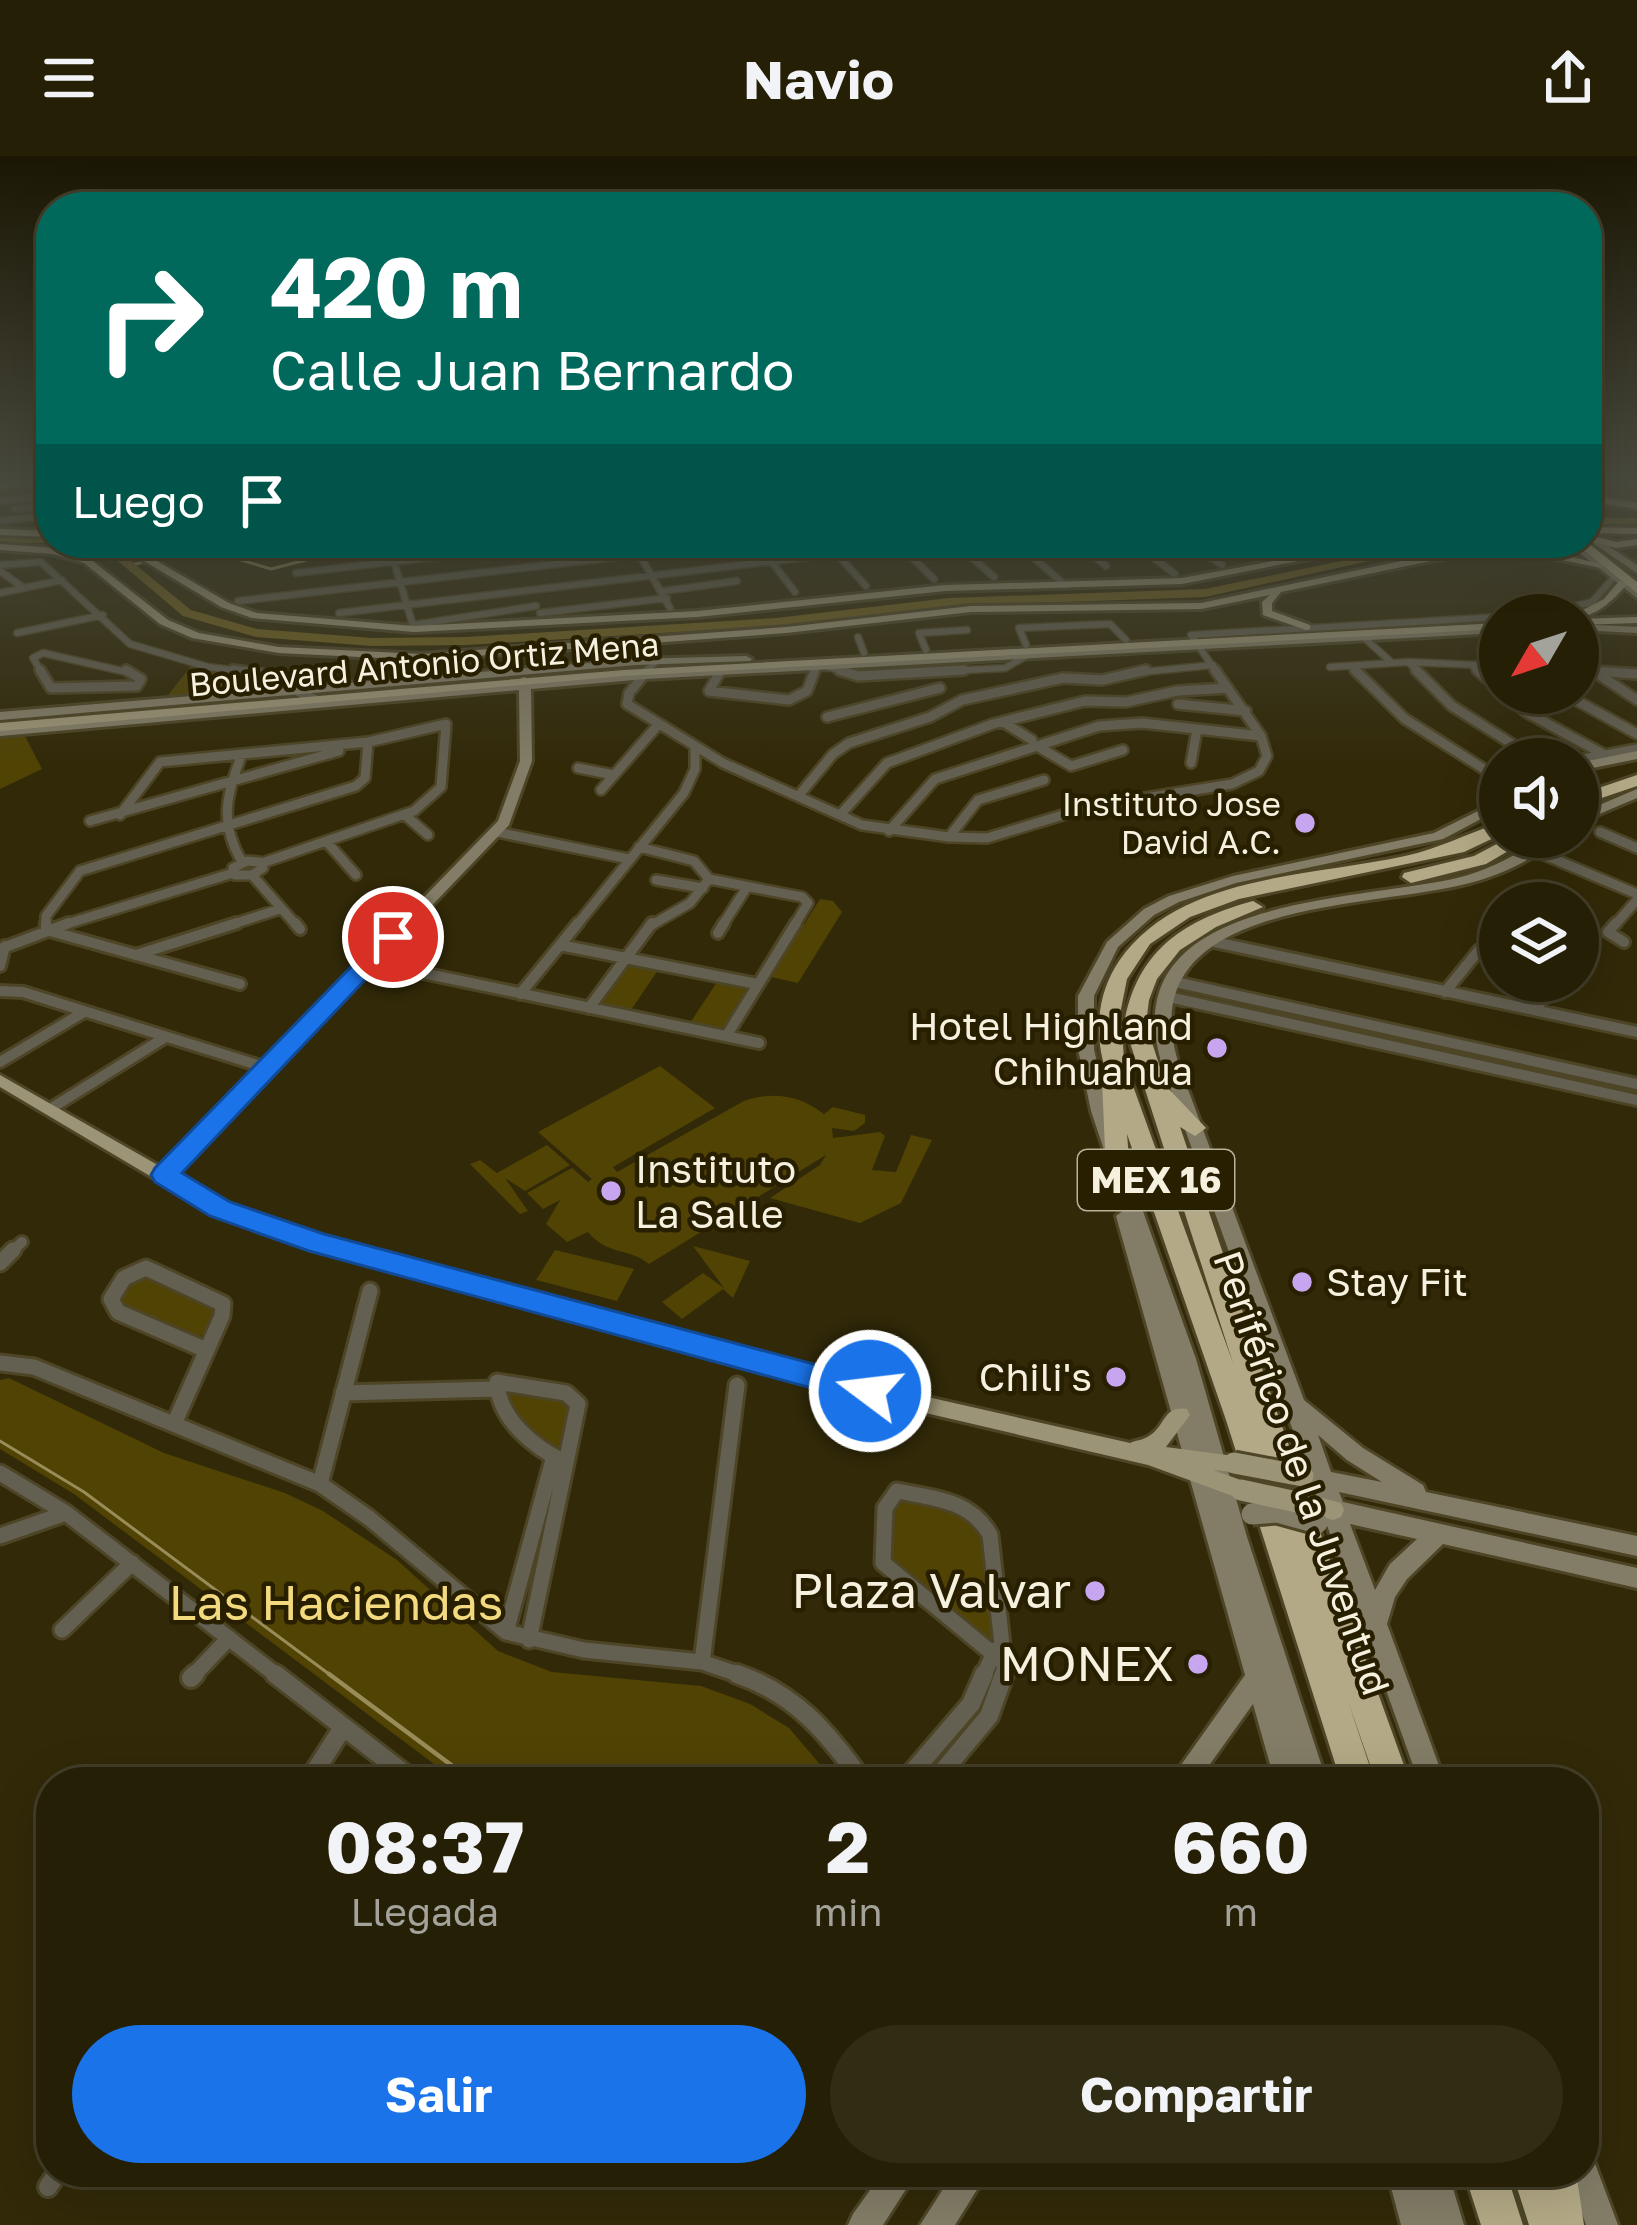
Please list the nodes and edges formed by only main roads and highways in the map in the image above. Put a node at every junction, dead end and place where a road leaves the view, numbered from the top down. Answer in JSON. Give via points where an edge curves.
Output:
{"nodes":[{"id":1,"x":101,"y":574,"type":"edge"},
{"id":2,"x":171,"y":574,"type":"edge"},
{"id":3,"x":1219,"y":574,"type":"edge"},
{"id":4,"x":1363,"y":574,"type":"edge"},
{"id":5,"x":1628,"y":583,"type":"edge"},
{"id":6,"x":1279,"y":592,"type":"junction"},
{"id":7,"x":1599,"y":606,"type":"edge"},
{"id":8,"x":1637,"y":617,"type":"edge"},
{"id":9,"x":1599,"y":619,"type":"edge"},
{"id":10,"x":1479,"y":624,"type":"edge"},
{"id":11,"x":1306,"y":627,"type":"road end"},
{"id":12,"x":1194,"y":642,"type":"junction"},
{"id":13,"x":746,"y":658,"type":"road end"},
{"id":14,"x":651,"y":669,"type":"road end"},
{"id":15,"x":525,"y":681,"type":"road end"},
{"id":16,"x":0,"y":724,"type":"edge"},
{"id":17,"x":1637,"y":767,"type":"edge"},
{"id":18,"x":1599,"y":778,"type":"edge"},
{"id":19,"x":1637,"y":780,"type":"edge"},
{"id":20,"x":1599,"y":794,"type":"edge"},
{"id":21,"x":1479,"y":837,"type":"edge"},
{"id":22,"x":1486,"y":858,"type":"edge"},
{"id":23,"x":1113,"y":1061,"type":"junction"},
{"id":24,"x":0,"y":1080,"type":"edge"},
{"id":25,"x":1151,"y":1080,"type":"junction"},
{"id":26,"x":1195,"y":1128,"type":"road end"},
{"id":27,"x":1118,"y":1171,"type":"road end"},
{"id":28,"x":1180,"y":1415,"type":"road end"},
{"id":29,"x":1140,"y":1454,"type":"junction"},
{"id":30,"x":1218,"y":1472,"type":"junction"},
{"id":31,"x":1312,"y":1478,"type":"road end"},
{"id":32,"x":1321,"y":1513,"type":"road end"},
{"id":33,"x":1353,"y":1767,"type":"edge"},
{"id":34,"x":1389,"y":1767,"type":"edge"},
{"id":35,"x":1490,"y":2187,"type":"edge"},
{"id":36,"x":1538,"y":2187,"type":"edge"},
{"id":37,"x":1557,"y":2187,"type":"edge"},
{"id":38,"x":1502,"y":2225,"type":"edge"},
{"id":39,"x":1550,"y":2225,"type":"edge"},
{"id":40,"x":1563,"y":2225,"type":"edge"}],
"edges":[{"from":1,"to":6,"type":"main road","via":[[196,636],[383,656],[764,632],[971,609],[1201,606]]},
{"from":2,"to":3,"type":"main road","via":[[256,616],[414,627]]},
{"from":4,"to":6,"type":"main road"},
{"from":5,"to":7,"type":"main road"},
{"from":6,"to":11,"type":"main road","via":[[1267,613]]},
{"from":8,"to":9,"type":"main road"},
{"from":10,"to":12,"type":"main road","name":"Boulevard Antonio Ortiz Mena"},
{"from":12,"to":13,"type":"main road","name":"Boulevard Antonio Ortiz Mena"},
{"from":12,"to":14,"type":"main road","name":"Boulevard Antonio Ortiz Mena"},
{"from":15,"to":16,"type":"main road","name":"Boulevard Antonio Ortiz Mena"},
{"from":17,"to":18,"type":"highway"},
{"from":19,"to":20,"type":"highway"},
{"from":21,"to":23,"type":"highway","name":"Periférico de la Juventud","number":"MEX 16","via":[[1439,854],[1244,892],[1180,916],[1141,944],[1118,976],[1109,1015]]},
{"from":22,"to":25,"type":"highway","name":"Periférico de la Juventud","number":"MEX 16","via":[[1251,907],[1178,939],[1149,971],[1136,1006]]},
{"from":23,"to":27,"type":"highway"},
{"from":23,"to":33,"type":"highway","name":"Periférico de la Juventud","number":"MEX 16"},
{"from":24,"to":29,"type":"main road","via":[[220,1209],[319,1244]]},
{"from":25,"to":26,"type":"highway"},
{"from":25,"to":34,"type":"highway","name":"Periférico de la Juventud","number":"MEX 16"},
{"from":28,"to":29,"type":"main road"},
{"from":29,"to":30,"type":"main road"},
{"from":30,"to":31,"type":"main road","bridge":true},
{"from":30,"to":32,"type":"main road","bridge":true},
{"from":35,"to":38,"type":"highway"},
{"from":36,"to":39,"type":"highway"},
{"from":37,"to":40,"type":"highway"}]}
